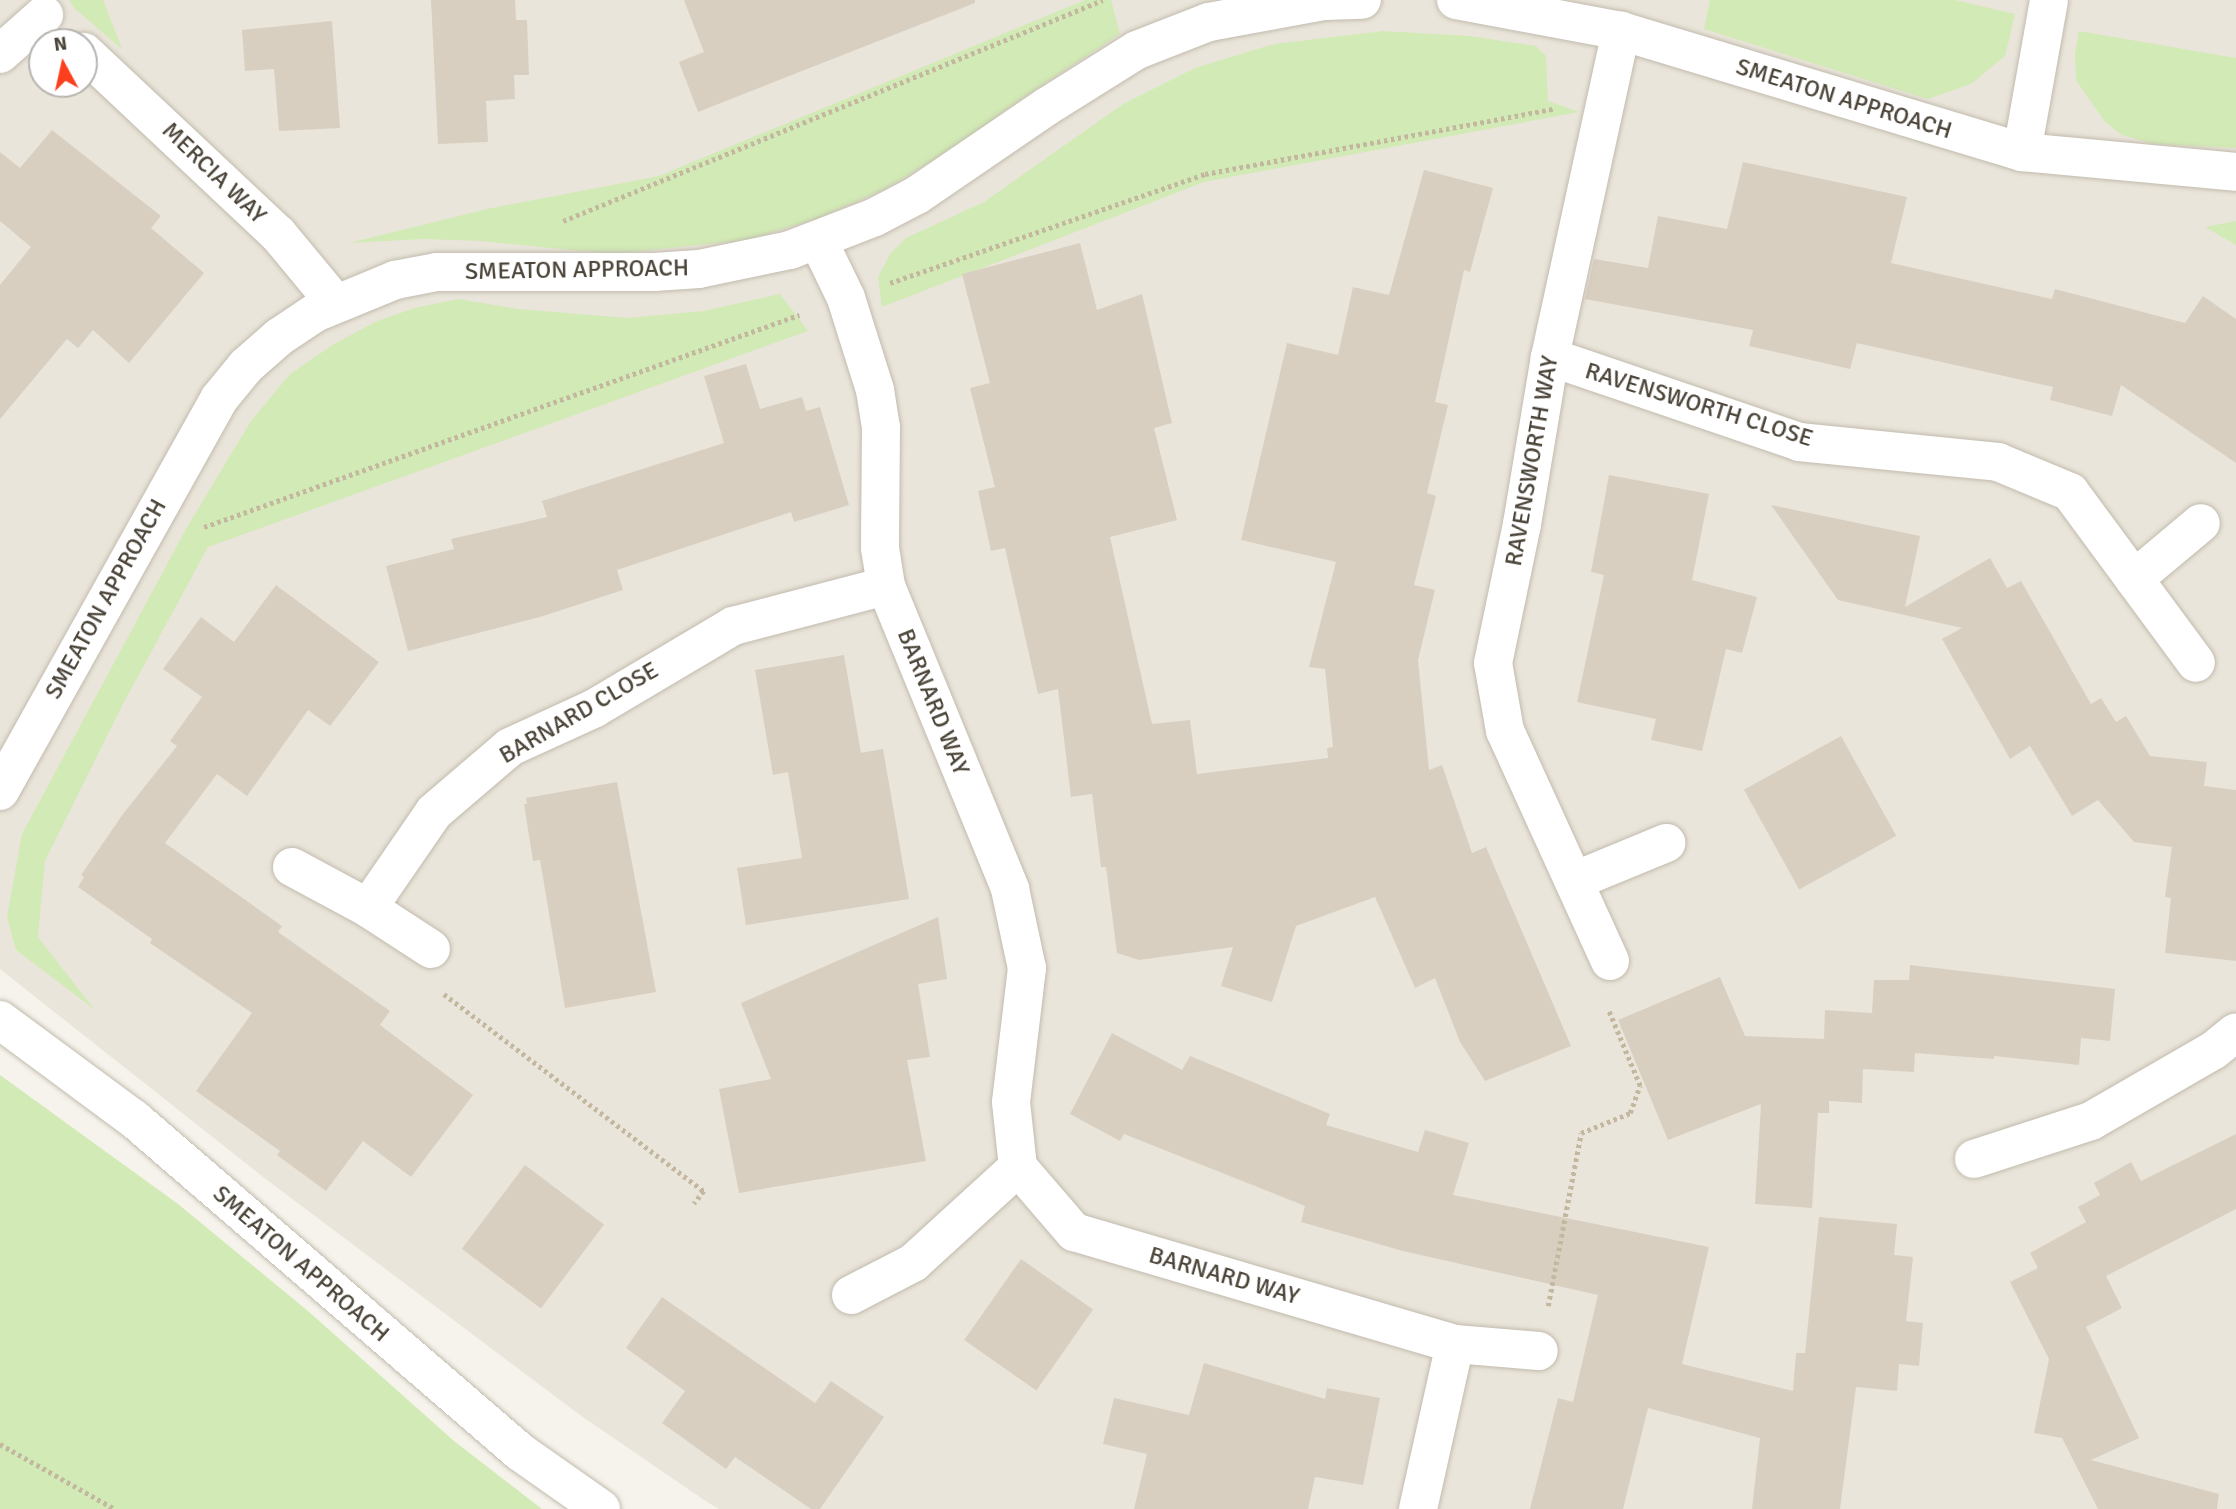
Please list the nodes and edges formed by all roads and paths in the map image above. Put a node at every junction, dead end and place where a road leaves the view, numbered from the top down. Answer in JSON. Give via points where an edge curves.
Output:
{"nodes":[{"id":1,"x":1103,"y":0,"type":"edge"},
{"id":2,"x":1362,"y":0,"type":"edge"},
{"id":3,"x":1456,"y":0,"type":"edge"},
{"id":4,"x":2049,"y":0,"type":"edge"},
{"id":5,"x":40,"y":7,"type":"edge"},
{"id":6,"x":1206,"y":11,"type":"edge"},
{"id":7,"x":60,"y":28,"type":"edge"},
{"id":8,"x":1621,"y":31,"type":"junction"},
{"id":9,"x":0,"y":54,"type":"edge"},
{"id":10,"x":98,"y":65,"type":"edge"},
{"id":11,"x":2022,"y":152,"type":"junction"},
{"id":12,"x":2236,"y":172,"type":"edge"},
{"id":13,"x":553,"y":225,"type":"dead end"},
{"id":14,"x":818,"y":240,"type":"junction"},
{"id":15,"x":335,"y":303,"type":"junction"},
{"id":16,"x":1550,"y":357,"type":"junction"},
{"id":17,"x":2201,"y":523,"type":"dead end"},
{"id":18,"x":2134,"y":579,"type":"junction"},
{"id":19,"x":886,"y":586,"type":"junction"},
{"id":20,"x":2196,"y":663,"type":"dead end"},
{"id":21,"x":0,"y":791,"type":"edge"},
{"id":22,"x":1666,"y":843,"type":"dead end"},
{"id":23,"x":292,"y":867,"type":"dead end"},
{"id":24,"x":1574,"y":881,"type":"junction"},
{"id":25,"x":368,"y":908,"type":"junction"},
{"id":26,"x":431,"y":949,"type":"joint"},
{"id":27,"x":1610,"y":961,"type":"joint"},
{"id":28,"x":0,"y":1020,"type":"edge"},
{"id":29,"x":2236,"y":1032,"type":"edge"},
{"id":30,"x":1974,"y":1159,"type":"dead end"},
{"id":31,"x":1018,"y":1167,"type":"junction"},
{"id":32,"x":694,"y":1204,"type":"dead end"},
{"id":33,"x":851,"y":1295,"type":"dead end"},
{"id":34,"x":1455,"y":1344,"type":"junction"},
{"id":35,"x":1539,"y":1351,"type":"joint"},
{"id":36,"x":0,"y":1444,"type":"edge"},
{"id":37,"x":115,"y":1509,"type":"edge"},
{"id":38,"x":601,"y":1509,"type":"edge"},
{"id":39,"x":1418,"y":1509,"type":"edge"}],
"edges":[{"from":1,"to":13,"type":"path"},
{"from":2,"to":6,"type":"street","name":"SMEATON APPROACH"},
{"from":3,"to":8,"type":"street","name":"SMEATON APPROACH"},
{"from":4,"to":11,"type":"street"},
{"from":5,"to":7,"type":"street"},
{"from":5,"to":9,"type":"street"},
{"from":6,"to":14,"type":"street","name":"SMEATON APPROACH","via":[[1046,107],[917,195]]},
{"from":8,"to":11,"type":"street","name":"SMEATON APPROACH"},
{"from":8,"to":16,"type":"street","name":"RAVENSWORTH WAY"},
{"from":10,"to":15,"type":"street","name":"MERCIA WAY","via":[[278,234]]},
{"from":11,"to":12,"type":"street","name":"SMEATON APPROACH"},
{"from":14,"to":15,"type":"street","name":"SMEATON APPROACH","via":[[745,261],[677,271],[437,272],[395,280]]},
{"from":14,"to":19,"type":"street","name":"BARNARD WAY","via":[[846,298],[875,390],[881,427],[880,548]]},
{"from":15,"to":21,"type":"street","name":"SMEATON APPROACH","via":[[279,337],[246,366],[219,399]]},
{"from":16,"to":18,"type":"street","name":"RAVENSWORTH CLOSE","via":[[1799,442],[1998,461],[2070,492]]},
{"from":16,"to":24,"type":"street","name":"RAVENSWORTH WAY","via":[[1493,663],[1505,731]]},
{"from":17,"to":18,"type":"street"},
{"from":18,"to":20,"type":"street","name":"RAVENSWORTH CLOSE"},
{"from":19,"to":25,"type":"street","name":"BARNARD CLOSE","via":[[733,626],[594,708],[510,747],[434,812]]},
{"from":19,"to":31,"type":"street","name":"BARNARD WAY","via":[[1010,889],[1027,968],[1011,1102]]},
{"from":22,"to":24,"type":"street"},
{"from":23,"to":25,"type":"street"},
{"from":24,"to":27,"type":"street","name":"RAVENSWORTH WAY"},
{"from":25,"to":26,"type":"street"},
{"from":26,"to":32,"type":"path","via":[[444,995],[704,1191]]},
{"from":27,"to":35,"type":"path","via":[[1600,989],[1640,1086],[1630,1113],[1581,1133]]},
{"from":28,"to":38,"type":"street","name":"SMEATON APPROACH","via":[[134,1119],[520,1452]]},
{"from":29,"to":30,"type":"street","via":[[2214,1050],[2091,1121]]},
{"from":31,"to":33,"type":"street","via":[[913,1263]]},
{"from":31,"to":34,"type":"street","name":"BARNARD WAY","via":[[1074,1232]]},
{"from":34,"to":35,"type":"street","name":"BARNARD WAY"},
{"from":34,"to":39,"type":"street"},
{"from":36,"to":37,"type":"path"}]}
